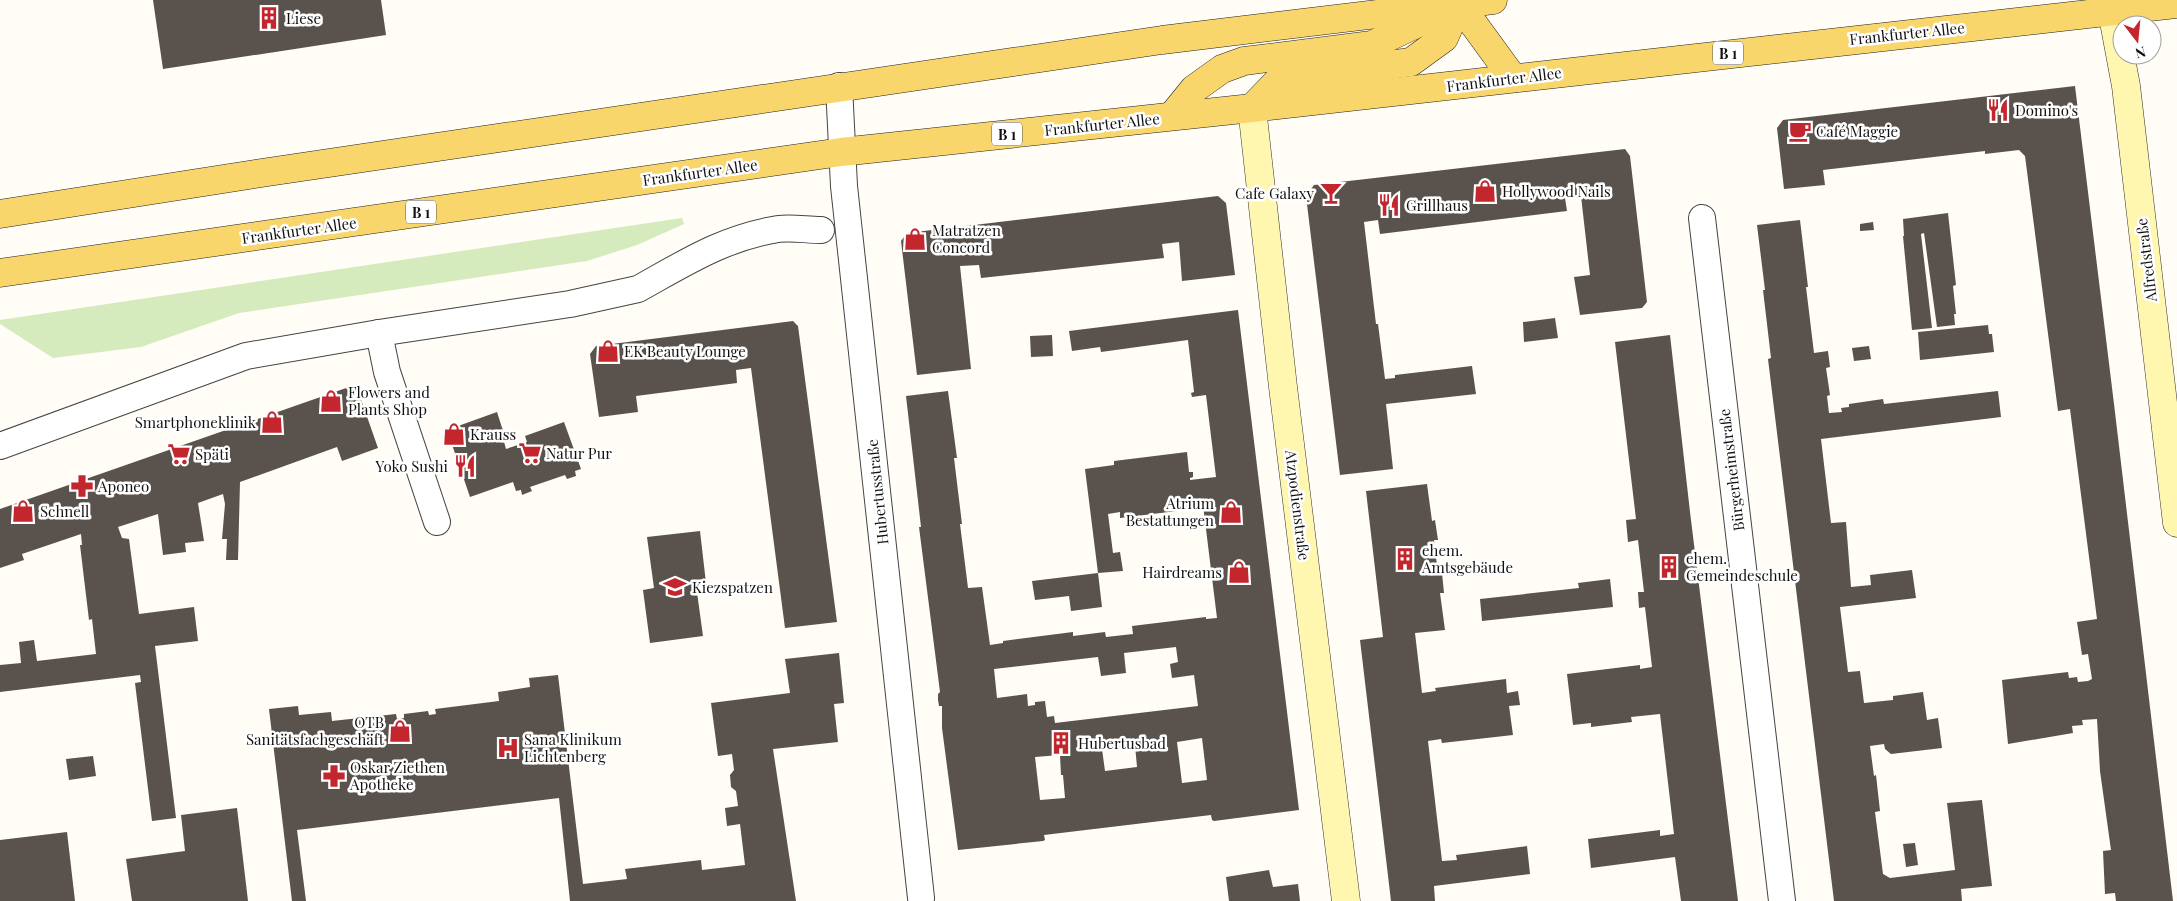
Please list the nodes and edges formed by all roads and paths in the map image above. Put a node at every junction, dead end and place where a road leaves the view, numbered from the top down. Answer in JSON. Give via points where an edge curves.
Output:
{"nodes":[{"id":1,"x":1493,"y":0,"type":"edge"},
{"id":2,"x":1459,"y":2,"type":"edge"},
{"id":3,"x":2177,"y":4,"type":"edge"},
{"id":4,"x":2108,"y":5,"type":"edge"},
{"id":5,"x":1513,"y":78,"type":"junction"},
{"id":6,"x":839,"y":86,"type":"junction"},
{"id":7,"x":1252,"y":108,"type":"junction"},
{"id":8,"x":1172,"y":116,"type":"junction"},
{"id":9,"x":841,"y":152,"type":"junction"},
{"id":10,"x":0,"y":214,"type":"edge"},
{"id":11,"x":1702,"y":218,"type":"dead end"},
{"id":12,"x":821,"y":230,"type":"dead end"},
{"id":13,"x":0,"y":273,"type":"edge"},
{"id":14,"x":379,"y":333,"type":"junction"},
{"id":15,"x":0,"y":446,"type":"edge"},
{"id":16,"x":437,"y":522,"type":"dead end"},
{"id":17,"x":2177,"y":523,"type":"edge"},
{"id":18,"x":921,"y":898,"type":"dead end"},
{"id":19,"x":1346,"y":901,"type":"edge"},
{"id":20,"x":1782,"y":901,"type":"edge"}],
"edges":[{"from":1,"to":2,"type":"main road"},
{"from":2,"to":5,"type":"main road"},
{"from":2,"to":6,"type":"main road"},
{"from":2,"to":7,"type":"main road","via":[[1444,38],[1411,62],[1280,79]]},
{"from":2,"to":8,"type":"main road","via":[[1372,45],[1244,61],[1222,69],[1194,89]]},
{"from":3,"to":4,"type":"main road","name":"Frankfurter Allee","number":"B 1"},
{"from":4,"to":5,"type":"main road","name":"Frankfurter Allee","number":"B 1"},
{"from":4,"to":17,"type":"street","name":"Alfredstraße","via":[[2126,86]]},
{"from":5,"to":7,"type":"main road","name":"Frankfurter Allee","number":"B 1"},
{"from":6,"to":9,"type":"street","name":"Hubertusstraße"},
{"from":6,"to":10,"type":"main road"},
{"from":7,"to":8,"type":"main road","name":"Frankfurter Allee","number":"B 1"},
{"from":7,"to":19,"type":"street","name":"Atzpodienstraße"},
{"from":8,"to":9,"type":"main road","name":"Frankfurter Allee","number":"B 1"},
{"from":9,"to":13,"type":"main road","name":"Frankfurter Allee","number":"B 1"},
{"from":9,"to":18,"type":"street","name":"Hubertusstraße"},
{"from":11,"to":20,"type":"street","name":"Bürgerheimstraße"},
{"from":12,"to":14,"type":"street","via":[[780,229],[736,239],[713,247],[638,289],[570,304]]},
{"from":14,"to":15,"type":"street","via":[[246,356]]},
{"from":14,"to":16,"type":"street","via":[[388,372]]}]}
